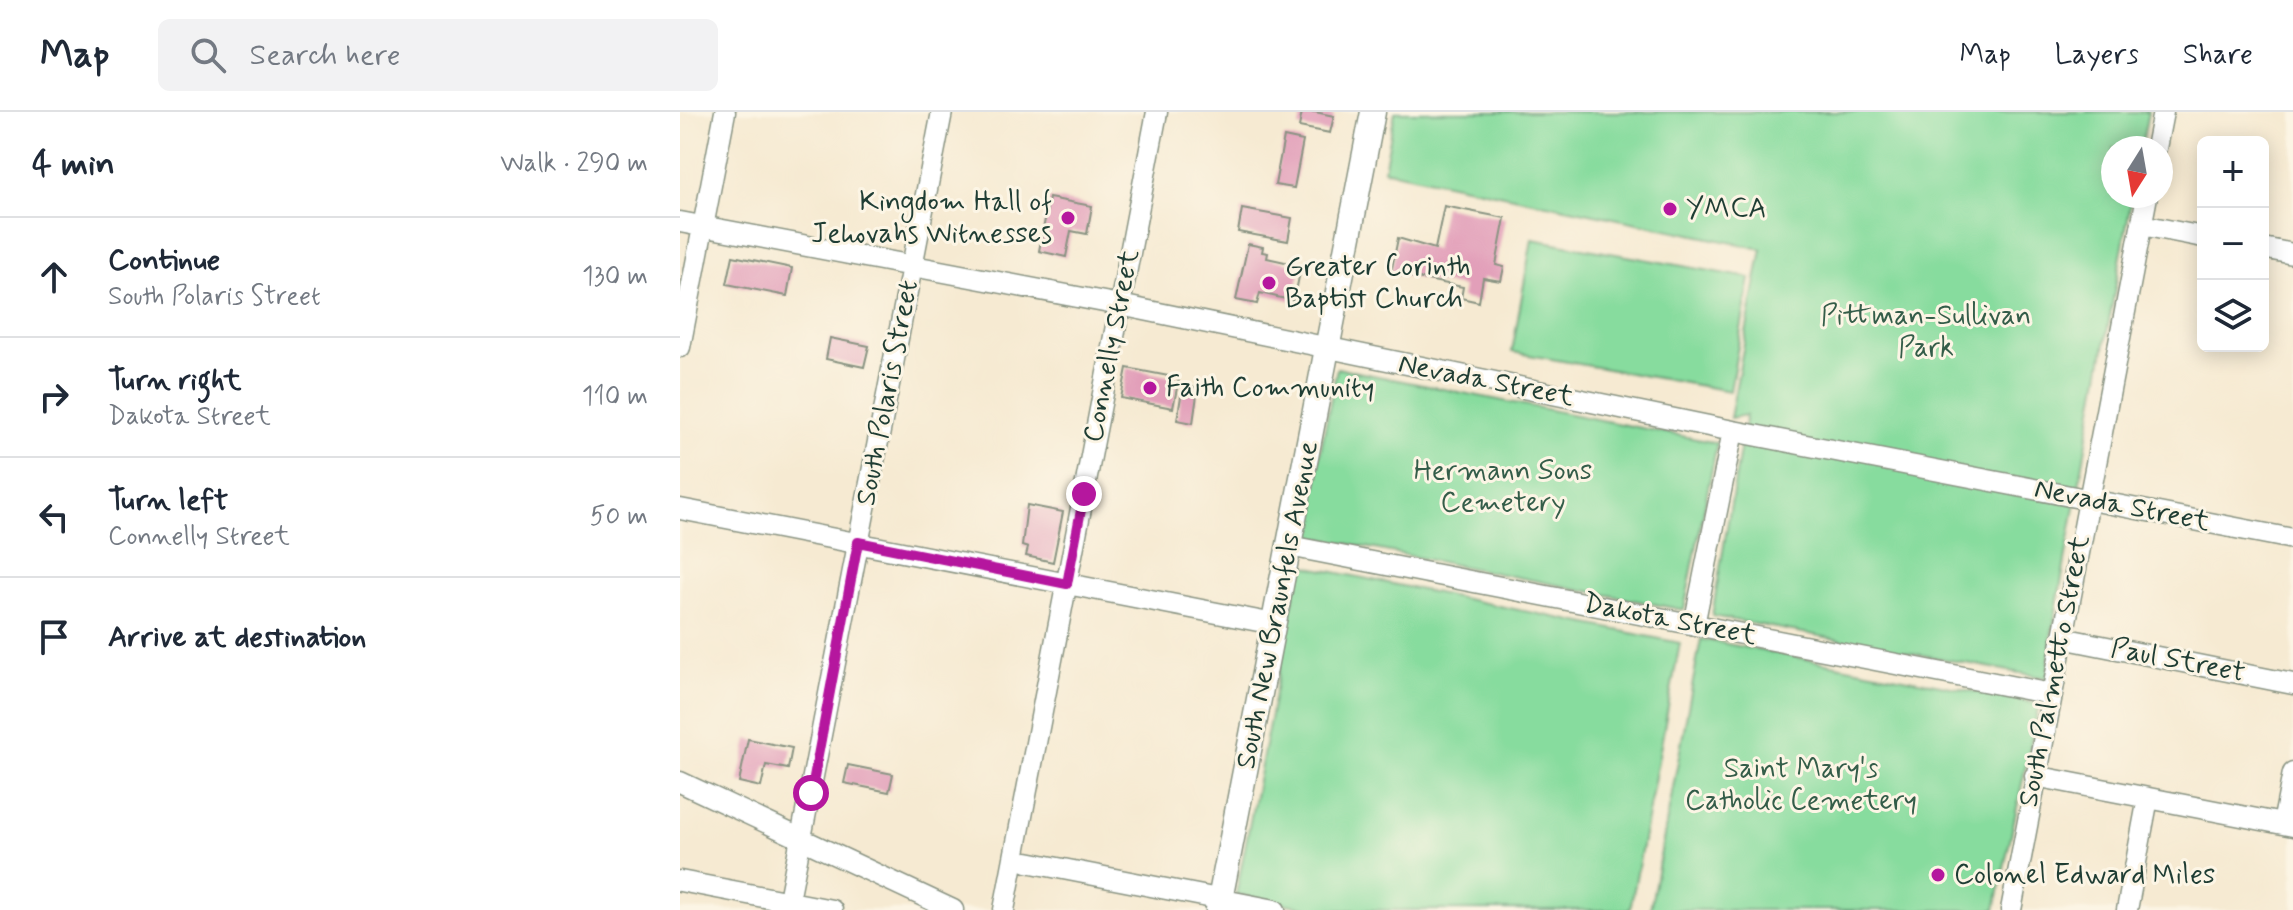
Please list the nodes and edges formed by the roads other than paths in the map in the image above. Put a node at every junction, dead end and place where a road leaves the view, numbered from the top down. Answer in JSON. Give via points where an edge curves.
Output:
{"nodes":[{"id":1,"x":725,"y":112,"type":"edge"},
{"id":2,"x":942,"y":112,"type":"edge"},
{"id":3,"x":1157,"y":112,"type":"edge"},
{"id":4,"x":1373,"y":112,"type":"edge"},
{"id":5,"x":2163,"y":112,"type":"edge"},
{"id":6,"x":2158,"y":136,"type":"edge"},
{"id":7,"x":2145,"y":208,"type":"edge"},
{"id":8,"x":680,"y":222,"type":"edge"},
{"id":9,"x":2142,"y":225,"type":"junction"},
{"id":10,"x":704,"y":227,"type":"junction"},
{"id":11,"x":2197,"y":236,"type":"edge"},
{"id":12,"x":2269,"y":249,"type":"edge"},
{"id":13,"x":2293,"y":254,"type":"edge"},
{"id":14,"x":913,"y":265,"type":"junction"},
{"id":15,"x":1120,"y":305,"type":"junction"},
{"id":16,"x":680,"y":347,"type":"edge"},
{"id":17,"x":1328,"y":349,"type":"junction"},
{"id":18,"x":1733,"y":431,"type":"junction"},
{"id":19,"x":2088,"y":499,"type":"junction"},
{"id":20,"x":680,"y":509,"type":"edge"},
{"id":21,"x":2293,"y":539,"type":"edge"},
{"id":22,"x":858,"y":542,"type":"junction"},
{"id":23,"x":1289,"y":546,"type":"junction"},
{"id":24,"x":1067,"y":584,"type":"junction"},
{"id":25,"x":1274,"y":624,"type":"junction"},
{"id":26,"x":1694,"y":625,"type":"junction"},
{"id":27,"x":2062,"y":638,"type":"junction"},
{"id":28,"x":2293,"y":684,"type":"edge"},
{"id":29,"x":2051,"y":694,"type":"junction"},
{"id":30,"x":2293,"y":773,"type":"edge"},
{"id":31,"x":2035,"y":776,"type":"junction"},
{"id":32,"x":680,"y":782,"type":"edge"},
{"id":33,"x":2148,"y":798,"type":"junction"},
{"id":34,"x":2288,"y":825,"type":"edge"},
{"id":35,"x":801,"y":839,"type":"junction"},
{"id":36,"x":1027,"y":862,"type":"dead end"},
{"id":37,"x":680,"y":881,"type":"edge"},
{"id":38,"x":1219,"y":905,"type":"edge"},
{"id":39,"x":788,"y":906,"type":"edge"},
{"id":40,"x":832,"y":910,"type":"edge"},
{"id":41,"x":953,"y":910,"type":"edge"},
{"id":42,"x":1004,"y":910,"type":"edge"},
{"id":43,"x":1275,"y":910,"type":"edge"},
{"id":44,"x":2011,"y":910,"type":"edge"},
{"id":45,"x":2127,"y":910,"type":"edge"}],
"edges":[{"from":1,"to":10,"type":"street"},
{"from":2,"to":14,"type":"street","name":"South Polaris Street"},
{"from":3,"to":15,"type":"street","name":"Connelly Street"},
{"from":4,"to":17,"type":"main road","name":"South New Braunfels Avenue"},
{"from":5,"to":6,"type":"street"},
{"from":7,"to":9,"type":"street","name":"South Palmetto Street"},
{"from":8,"to":10,"type":"street","name":"Nevada Street"},
{"from":9,"to":11,"type":"street"},
{"from":9,"to":19,"type":"street","name":"South Palmetto Street"},
{"from":10,"to":14,"type":"street","name":"Nevada Street"},
{"from":10,"to":16,"type":"street"},
{"from":12,"to":13,"type":"street"},
{"from":14,"to":15,"type":"street","name":"Nevada Street"},
{"from":14,"to":22,"type":"street","name":"South Polaris Street"},
{"from":15,"to":17,"type":"street","name":"Nevada Street"},
{"from":15,"to":24,"type":"street","name":"Connelly Street"},
{"from":17,"to":18,"type":"street","name":"Nevada Street"},
{"from":17,"to":23,"type":"main road","name":"South New Braunfels Avenue"},
{"from":18,"to":19,"type":"street","name":"Nevada Street"},
{"from":18,"to":26,"type":"street"},
{"from":19,"to":21,"type":"street","name":"Nevada Street"},
{"from":19,"to":27,"type":"street","name":"South Palmetto Street"},
{"from":20,"to":22,"type":"street"},
{"from":22,"to":24,"type":"street"},
{"from":22,"to":35,"type":"street","name":"South Polaris Street"},
{"from":23,"to":25,"type":"main road","name":"South New Braunfels Avenue"},
{"from":23,"to":26,"type":"street","name":"Dakota Street"},
{"from":24,"to":25,"type":"street"},
{"from":24,"to":42,"type":"street","name":"Connelly Street"},
{"from":25,"to":38,"type":"main road","name":"South New Braunfels Avenue"},
{"from":26,"to":29,"type":"street","name":"Dakota Street"},
{"from":27,"to":28,"type":"street","name":"Paul Street"},
{"from":27,"to":29,"type":"street","name":"South Palmetto Street"},
{"from":29,"to":31,"type":"street","name":"South Palmetto Street"},
{"from":30,"to":34,"type":"street"},
{"from":31,"to":33,"type":"street"},
{"from":31,"to":44,"type":"street","name":"South Palmetto Street"},
{"from":32,"to":35,"type":"street"},
{"from":33,"to":34,"type":"street"},
{"from":33,"to":45,"type":"street"},
{"from":35,"to":39,"type":"street","name":"South Polaris Street"},
{"from":35,"to":41,"type":"street"},
{"from":36,"to":38,"type":"street"},
{"from":37,"to":39,"type":"street"},
{"from":38,"to":43,"type":"street"},
{"from":39,"to":40,"type":"street"}]}
